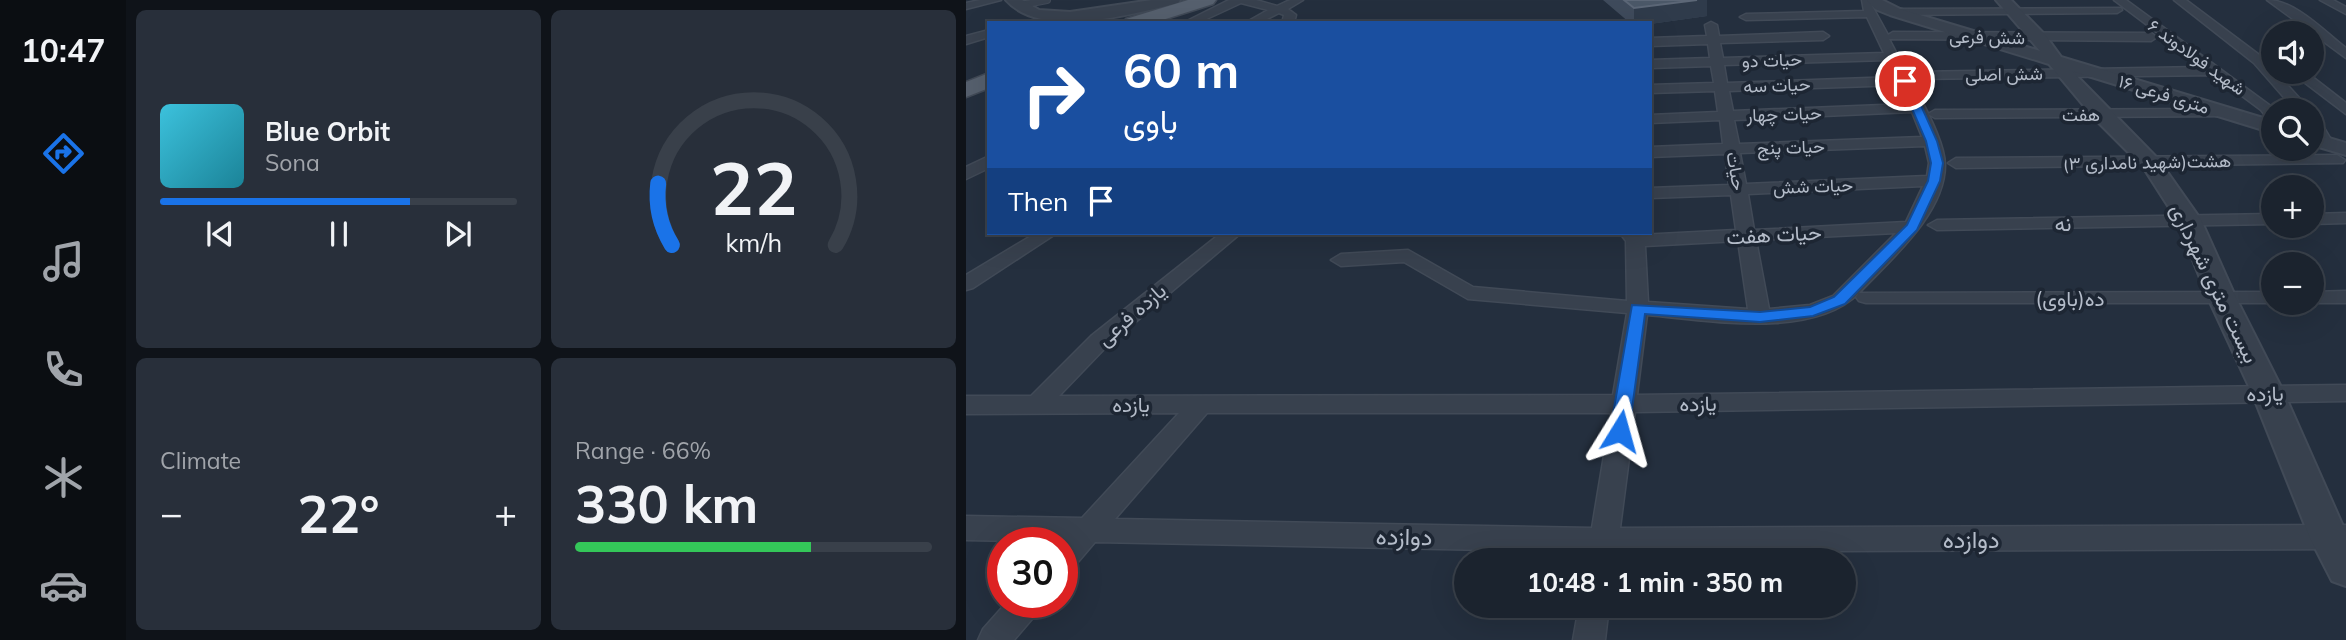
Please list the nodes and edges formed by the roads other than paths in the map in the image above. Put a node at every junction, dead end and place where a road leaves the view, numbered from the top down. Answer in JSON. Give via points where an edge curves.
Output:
{"nodes":[{"id":1,"x":996,"y":0,"type":"edge"},
{"id":2,"x":1047,"y":0,"type":"edge"},
{"id":3,"x":1173,"y":0,"type":"edge"},
{"id":4,"x":1180,"y":0,"type":"edge"},
{"id":5,"x":1207,"y":0,"type":"edge"},
{"id":6,"x":1238,"y":0,"type":"edge"},
{"id":7,"x":1244,"y":0,"type":"edge"},
{"id":8,"x":1298,"y":0,"type":"edge"},
{"id":9,"x":2088,"y":0,"type":"edge"},
{"id":10,"x":2179,"y":0,"type":"edge"},
{"id":11,"x":2272,"y":0,"type":"edge"},
{"id":12,"x":2325,"y":0,"type":"edge"},
{"id":13,"x":1143,"y":3,"type":"edge"},
{"id":14,"x":2008,"y":5,"type":"edge"},
{"id":15,"x":2118,"y":5,"type":"edge"},
{"id":16,"x":966,"y":6,"type":"edge"},
{"id":17,"x":1877,"y":6,"type":"edge"},
{"id":18,"x":1280,"y":8,"type":"junction"},
{"id":19,"x":1027,"y":10,"type":"edge"},
{"id":20,"x":2346,"y":11,"type":"edge"},
{"id":21,"x":1746,"y":17,"type":"dead end"},
{"id":22,"x":1113,"y":21,"type":"edge"},
{"id":23,"x":1139,"y":21,"type":"edge"},
{"id":24,"x":1192,"y":21,"type":"edge"},
{"id":25,"x":1254,"y":21,"type":"edge"},
{"id":26,"x":1288,"y":21,"type":"edge"},
{"id":27,"x":1713,"y":32,"type":"junction"},
{"id":28,"x":987,"y":34,"type":"edge"},
{"id":29,"x":1823,"y":36,"type":"dead end"},
{"id":30,"x":1893,"y":36,"type":"dead end"},
{"id":31,"x":1986,"y":37,"type":"junction"},
{"id":32,"x":2151,"y":37,"type":"dead end"},
{"id":33,"x":2039,"y":38,"type":"junction"},
{"id":34,"x":966,"y":40,"type":"edge"},
{"id":35,"x":1652,"y":42,"type":"edge"},
{"id":36,"x":2346,"y":54,"type":"edge"},
{"id":37,"x":1893,"y":56,"type":"junction"},
{"id":38,"x":1717,"y":61,"type":"junction"},
{"id":39,"x":2261,"y":63,"type":"edge"},
{"id":40,"x":1652,"y":64,"type":"edge"},
{"id":41,"x":2059,"y":66,"type":"junction"},
{"id":42,"x":987,"y":70,"type":"edge"},
{"id":43,"x":2215,"y":71,"type":"junction"},
{"id":44,"x":2095,"y":72,"type":"junction"},
{"id":45,"x":1909,"y":78,"type":"junction"},
{"id":46,"x":966,"y":79,"type":"edge"},
{"id":47,"x":987,"y":81,"type":"edge"},
{"id":48,"x":2281,"y":84,"type":"edge"},
{"id":49,"x":2314,"y":84,"type":"edge"},
{"id":50,"x":1722,"y":87,"type":"junction"},
{"id":51,"x":1652,"y":89,"type":"edge"},
{"id":52,"x":966,"y":90,"type":"edge"},
{"id":53,"x":2293,"y":98,"type":"edge"},
{"id":54,"x":2261,"y":103,"type":"edge"},
{"id":55,"x":1917,"y":108,"type":"junction"},
{"id":56,"x":2346,"y":110,"type":"edge"},
{"id":57,"x":2227,"y":113,"type":"junction"},
{"id":58,"x":1935,"y":114,"type":"dead end"},
{"id":59,"x":2101,"y":114,"type":"junction"},
{"id":60,"x":1727,"y":117,"type":"junction"},
{"id":61,"x":1652,"y":119,"type":"edge"},
{"id":62,"x":2261,"y":123,"type":"edge"},
{"id":63,"x":1931,"y":141,"type":"junction"},
{"id":64,"x":2330,"y":148,"type":"edge"},
{"id":65,"x":1732,"y":149,"type":"junction"},
{"id":66,"x":1652,"y":152,"type":"edge"},
{"id":67,"x":987,"y":162,"type":"edge"},
{"id":68,"x":1956,"y":163,"type":"dead end"},
{"id":69,"x":2151,"y":163,"type":"junction"},
{"id":70,"x":966,"y":174,"type":"edge"},
{"id":71,"x":1934,"y":181,"type":"junction"},
{"id":72,"x":1739,"y":189,"type":"junction"},
{"id":73,"x":1652,"y":193,"type":"edge"},
{"id":74,"x":2346,"y":218,"type":"edge"},
{"id":75,"x":2261,"y":219,"type":"edge"},
{"id":76,"x":2324,"y":219,"type":"edge"},
{"id":77,"x":2189,"y":220,"type":"junction"},
{"id":78,"x":1937,"y":225,"type":"dead end"},
{"id":79,"x":1913,"y":227,"type":"junction"},
{"id":80,"x":1045,"y":235,"type":"edge"},
{"id":81,"x":1230,"y":235,"type":"edge"},
{"id":82,"x":1747,"y":236,"type":"junction"},
{"id":83,"x":1632,"y":237,"type":"edge"},
{"id":84,"x":1341,"y":260,"type":"dead end"},
{"id":85,"x":966,"y":284,"type":"edge"},
{"id":86,"x":1866,"y":298,"type":"dead end"},
{"id":87,"x":2222,"y":298,"type":"junction"},
{"id":88,"x":2261,"y":298,"type":"edge"},
{"id":89,"x":2324,"y":298,"type":"edge"},
{"id":90,"x":2346,"y":298,"type":"edge"},
{"id":91,"x":1638,"y":308,"type":"junction"},
{"id":92,"x":1760,"y":317,"type":"junction"},
{"id":93,"x":2268,"y":393,"type":"junction"},
{"id":94,"x":2346,"y":393,"type":"edge"},
{"id":95,"x":1202,"y":403,"type":"junction"},
{"id":96,"x":1038,"y":404,"type":"junction"},
{"id":97,"x":1624,"y":404,"type":"junction"},
{"id":98,"x":966,"y":405,"type":"edge"},
{"id":99,"x":966,"y":528,"type":"edge"},
{"id":100,"x":1088,"y":530,"type":"junction"},
{"id":101,"x":2338,"y":538,"type":"edge"},
{"id":102,"x":1078,"y":542,"type":"edge"},
{"id":103,"x":1551,"y":548,"type":"edge"},
{"id":104,"x":1602,"y":548,"type":"edge"},
{"id":105,"x":1725,"y":548,"type":"edge"},
{"id":106,"x":2346,"y":569,"type":"edge"},
{"id":107,"x":1013,"y":618,"type":"edge"},
{"id":108,"x":1592,"y":618,"type":"edge"},
{"id":109,"x":994,"y":640,"type":"edge"},
{"id":110,"x":1589,"y":640,"type":"edge"}],
"edges":[{"from":1,"to":16,"type":"street"},
{"from":2,"to":19,"type":"lane"},
{"from":3,"to":13,"type":"street"},
{"from":4,"to":22,"type":"main road"},
{"from":5,"to":23,"type":"main road"},
{"from":6,"to":24,"type":"street"},
{"from":7,"to":18,"type":"street"},
{"from":8,"to":18,"type":"street"},
{"from":9,"to":15,"type":"street","name":"شهید فولادوند ۶"},
{"from":10,"to":39,"type":"street"},
{"from":11,"to":36,"type":"street"},
{"from":12,"to":20,"type":"street"},
{"from":13,"to":19,"type":"street","via":[[1062,16]]},
{"from":14,"to":15,"type":"street"},
{"from":14,"to":17,"type":"street"},
{"from":14,"to":33,"type":"street","name":"بیست متری شهرداری"},
{"from":15,"to":43,"type":"street","name":"شهید فولادوند ۶"},
{"from":17,"to":21,"type":"street"},
{"from":17,"to":31,"type":"street","name":"۱۶ متری فرعی"},
{"from":17,"to":37,"type":"street"},
{"from":18,"to":25,"type":"street"},
{"from":18,"to":26,"type":"street","via":[[1290,15]]},
{"from":27,"to":29,"type":"street"},
{"from":27,"to":35,"type":"street"},
{"from":27,"to":38,"type":"street","name":"حیات"},
{"from":28,"to":34,"type":"street"},
{"from":30,"to":31,"type":"street","name":"شش فرعی"},
{"from":31,"to":33,"type":"street","name":"شش فرعی"},
{"from":31,"to":41,"type":"street","name":"۱۶ متری فرعی"},
{"from":32,"to":33,"type":"street","name":"شش فرعی"},
{"from":33,"to":41,"type":"street","name":"بیست متری شهرداری"},
{"from":37,"to":38,"type":"street","name":"حیات دو"},
{"from":37,"to":45,"type":"street"},
{"from":38,"to":40,"type":"street","name":"حیات دو"},
{"from":38,"to":50,"type":"street","name":"حیات"},
{"from":41,"to":44,"type":"street","name":"۱۶ متری فرعی"},
{"from":41,"to":45,"type":"street","name":"شش اصلی"},
{"from":41,"to":59,"type":"street","name":"بیست متری شهرداری"},
{"from":42,"to":46,"type":"main road"},
{"from":43,"to":44,"type":"street"},
{"from":43,"to":54,"type":"street","name":"شهید فولادوند ۶"},
{"from":44,"to":57,"type":"street","name":"۱۶ متری فرعی"},
{"from":45,"to":50,"type":"street","name":"حیات سه"},
{"from":45,"to":55,"type":"street"},
{"from":47,"to":52,"type":"main road"},
{"from":48,"to":53,"type":"street"},
{"from":49,"to":56,"type":"street"},
{"from":50,"to":51,"type":"street","name":"حیات سه"},
{"from":50,"to":60,"type":"street","name":"حیات"},
{"from":55,"to":60,"type":"street","name":"حیات چهار"},
{"from":55,"to":63,"type":"street"},
{"from":57,"to":59,"type":"street","name":"هفت"},
{"from":57,"to":62,"type":"street","name":"۱۶ متری فرعی"},
{"from":58,"to":59,"type":"street","name":"هفت"},
{"from":59,"to":69,"type":"street","name":"بیست متری شهرداری"},
{"from":60,"to":61,"type":"street","name":"حیات چهار"},
{"from":60,"to":65,"type":"street","name":"حیات"},
{"from":63,"to":65,"type":"street","name":"حیات پنج"},
{"from":63,"to":71,"type":"street","via":[[1937,163]]},
{"from":64,"to":69,"type":"street","name":"هشت(شهید نامداری ۳)"},
{"from":65,"to":66,"type":"street","name":"حیات پنج"},
{"from":65,"to":72,"type":"street","name":"حیات"},
{"from":67,"to":70,"type":"street"},
{"from":68,"to":69,"type":"street","name":"هشت(شهید نامداری ۳)"},
{"from":69,"to":77,"type":"street","name":"بیست متری شهرداری"},
{"from":71,"to":72,"type":"street","name":"حیات شش"},
{"from":71,"to":79,"type":"street"},
{"from":72,"to":73,"type":"street","name":"حیات شش"},
{"from":72,"to":82,"type":"street","name":"حیات"},
{"from":74,"to":76,"type":"street"},
{"from":75,"to":77,"type":"street","name":"نه"},
{"from":77,"to":78,"type":"street","name":"نه"},
{"from":77,"to":87,"type":"street","name":"بیست متری شهرداری"},
{"from":79,"to":82,"type":"street","name":"حیات هفت"},
{"from":79,"to":92,"type":"street","via":[[1840,300],[1813,311]]},
{"from":80,"to":85,"type":"street"},
{"from":81,"to":96,"type":"street","name":"یازده فرعی","via":[[1099,341]]},
{"from":82,"to":83,"type":"street","name":"حیات هفت"},
{"from":82,"to":92,"type":"street","name":"حیات"},
{"from":83,"to":91,"type":"street"},
{"from":84,"to":91,"type":"street","via":[[1408,256],[1468,293]]},
{"from":86,"to":87,"type":"street","name":"ده(باوی)"},
{"from":87,"to":88,"type":"street","name":"ده(باوی)"},
{"from":87,"to":93,"type":"street","name":"بیست متری شهرداری"},
{"from":89,"to":90,"type":"street"},
{"from":91,"to":92,"type":"street"},
{"from":91,"to":97,"type":"street"},
{"from":93,"to":94,"type":"street","name":"یازده"},
{"from":93,"to":97,"type":"street","name":"یازده"},
{"from":93,"to":101,"type":"street","name":"بیست متری شهرداری"},
{"from":95,"to":96,"type":"street","name":"یازده"},
{"from":95,"to":97,"type":"street","name":"یازده"},
{"from":95,"to":100,"type":"street"},
{"from":96,"to":98,"type":"street","name":"یازده"},
{"from":97,"to":104,"type":"street"},
{"from":99,"to":100,"type":"street","name":"دوازده"},
{"from":100,"to":102,"type":"street"},
{"from":100,"to":103,"type":"street","name":"دوازده"},
{"from":101,"to":105,"type":"street","name":"دوازده"},
{"from":101,"to":106,"type":"street","name":"بیست متری شهرداری"},
{"from":107,"to":109,"type":"street"},
{"from":108,"to":110,"type":"street"}]}
